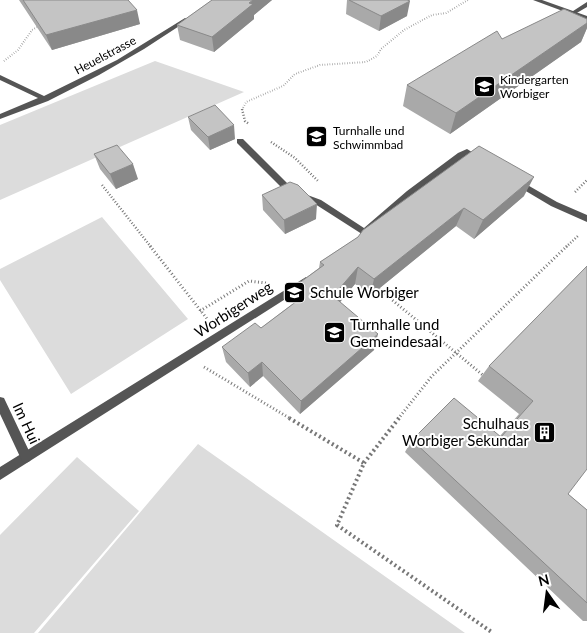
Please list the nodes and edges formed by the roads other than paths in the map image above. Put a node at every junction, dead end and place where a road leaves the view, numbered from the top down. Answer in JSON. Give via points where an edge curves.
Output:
{"nodes":[{"id":1,"x":536,"y":0,"type":"edge"},
{"id":2,"x":587,"y":4,"type":"edge"},
{"id":3,"x":573,"y":13,"type":"junction"},
{"id":4,"x":194,"y":14,"type":"edge"},
{"id":5,"x":587,"y":18,"type":"edge"},
{"id":6,"x":0,"y":77,"type":"edge"},
{"id":7,"x":45,"y":99,"type":"junction"},
{"id":8,"x":0,"y":117,"type":"edge"},
{"id":9,"x":240,"y":141,"type":"dead end"},
{"id":10,"x":491,"y":166,"type":"edge"},
{"id":11,"x":507,"y":176,"type":"edge"},
{"id":12,"x":587,"y":219,"type":"edge"},
{"id":13,"x":312,"y":277,"type":"edge"},
{"id":14,"x":0,"y":402,"type":"edge"},
{"id":15,"x":26,"y":457,"type":"junction"},
{"id":16,"x":0,"y":474,"type":"edge"}],
"edges":[{"from":1,"to":3,"type":"street"},
{"from":2,"to":3,"type":"street"},
{"from":3,"to":5,"type":"street"},
{"from":4,"to":7,"type":"street","name":"Heuelstrasse","via":[[110,68]]},
{"from":6,"to":7,"type":"street"},
{"from":7,"to":8,"type":"street","name":"Heuelstrasse"},
{"from":9,"to":10,"type":"street","via":[[291,192],[318,202],[363,236],[370,225],[467,152]]},
{"from":11,"to":12,"type":"street"},
{"from":13,"to":15,"type":"street","name":"Worbigerweg"},
{"from":14,"to":15,"type":"street","name":"Im Hui"},
{"from":15,"to":16,"type":"street","name":"Worbigerweg"}]}
